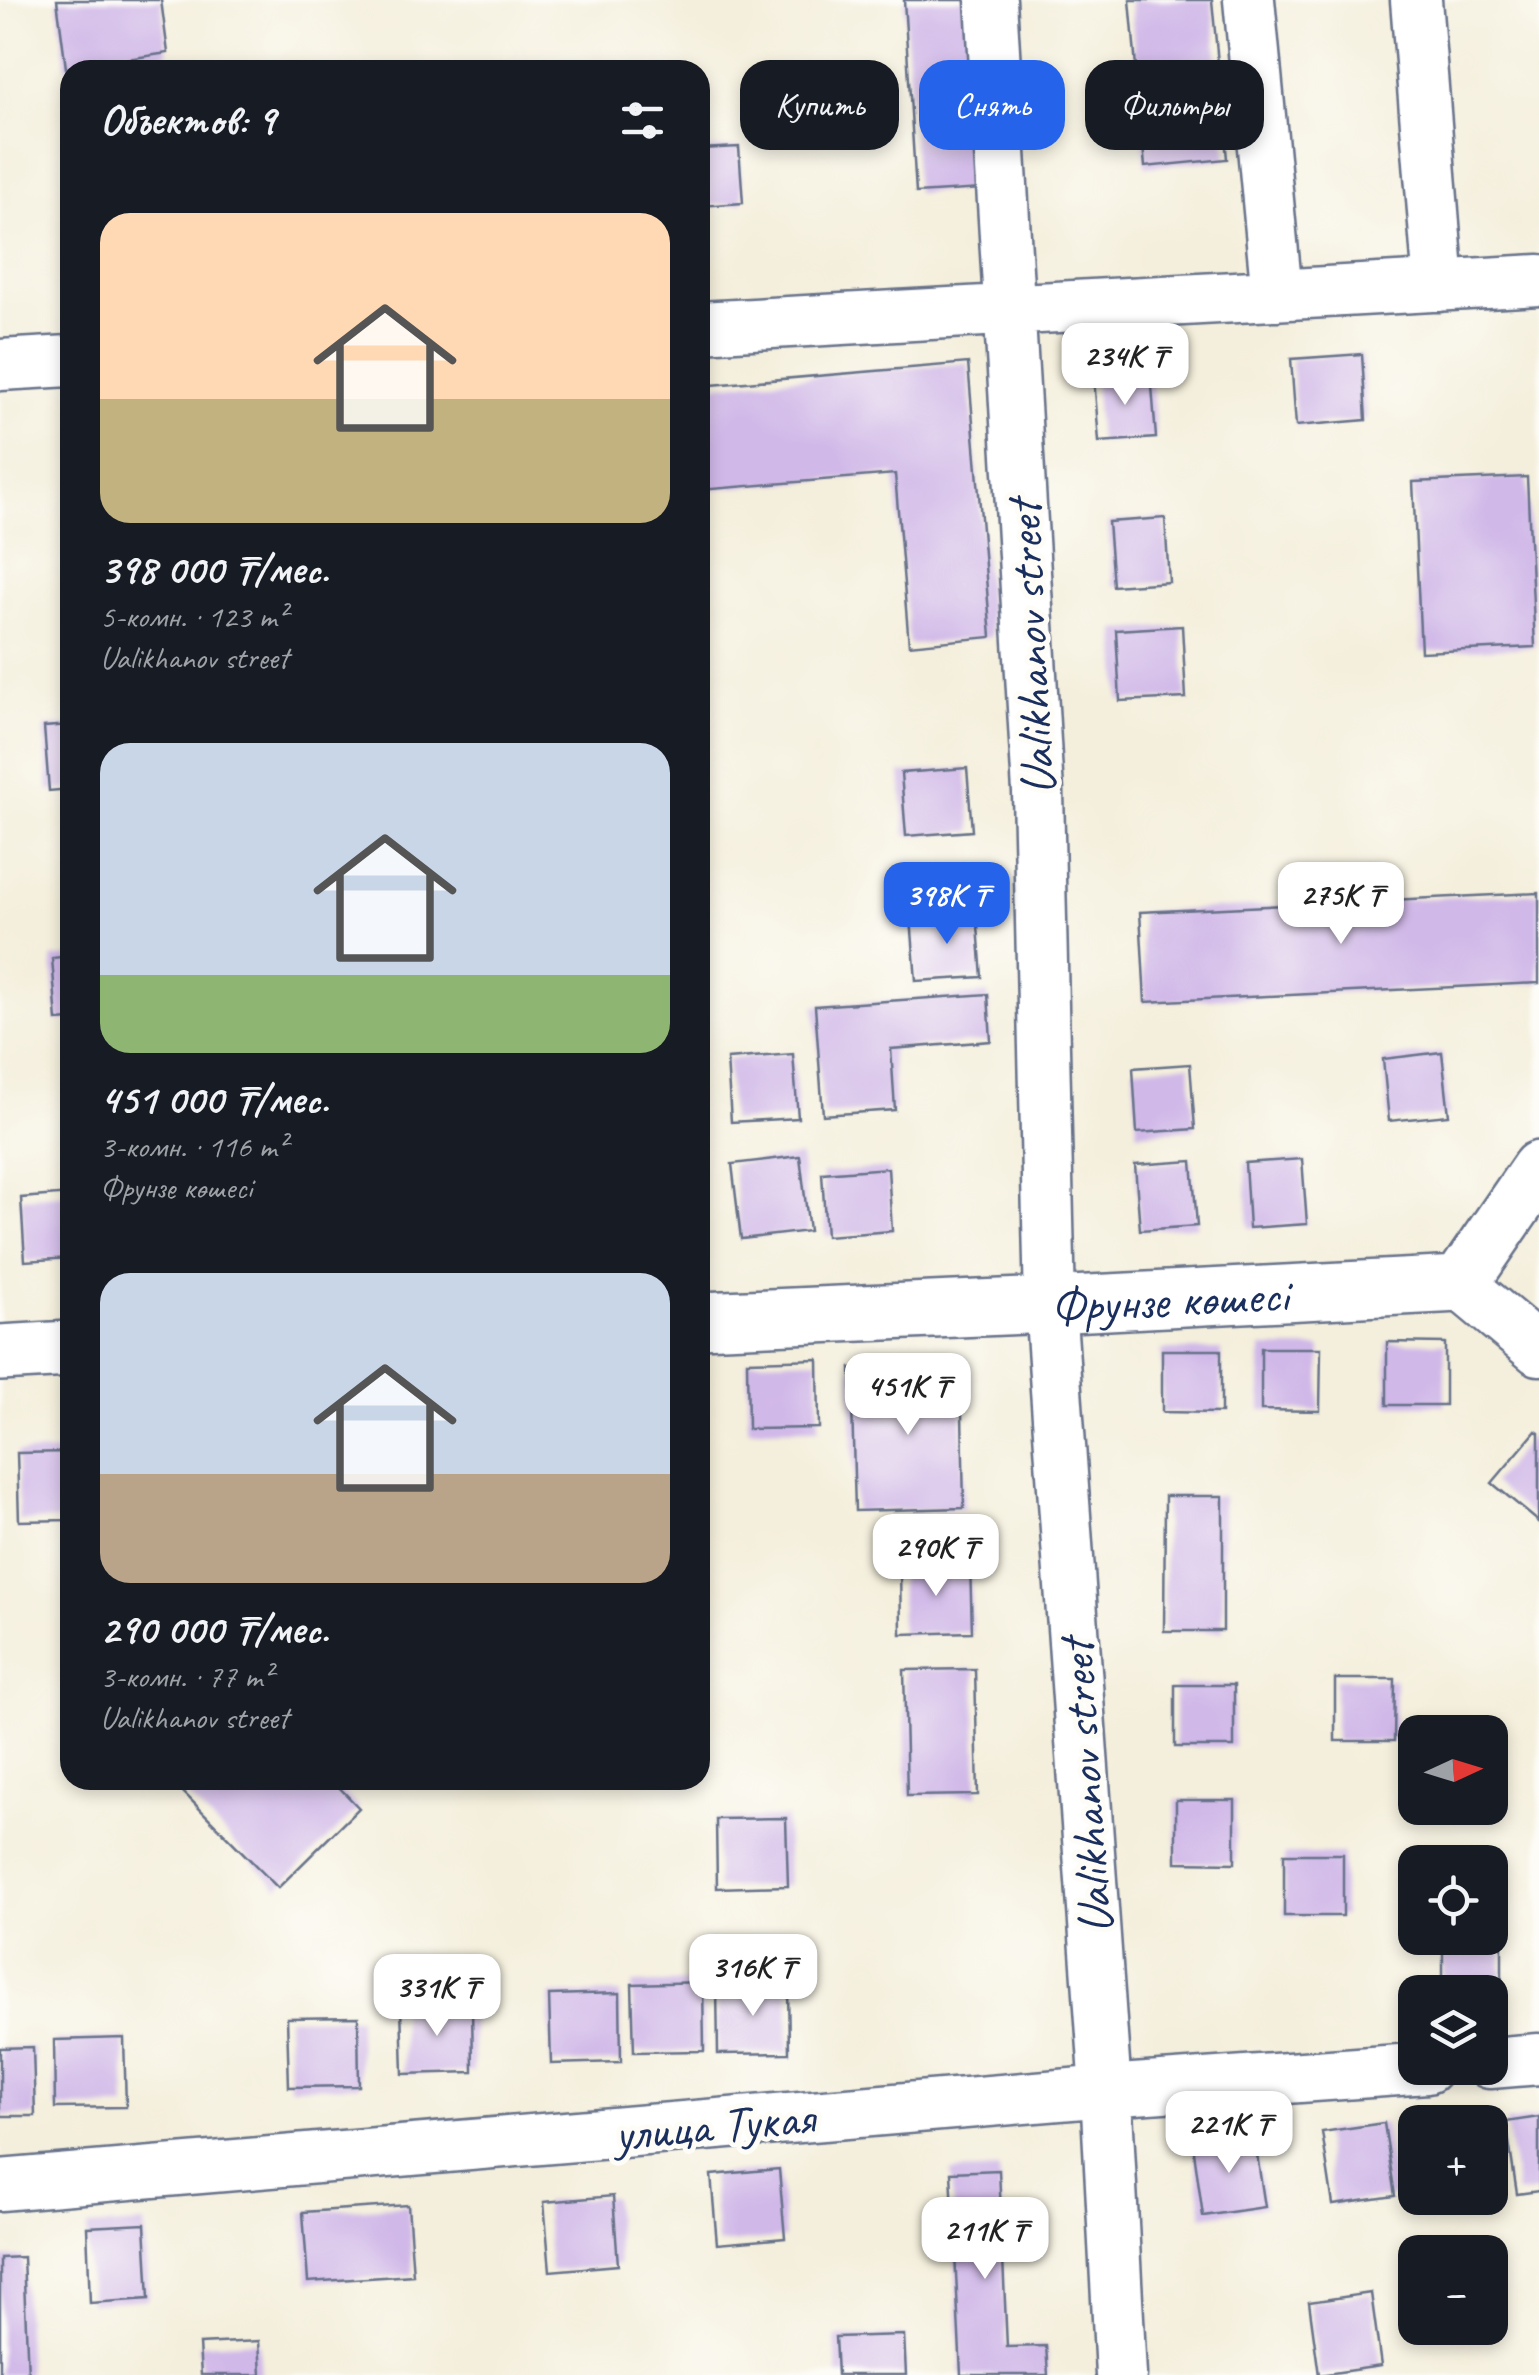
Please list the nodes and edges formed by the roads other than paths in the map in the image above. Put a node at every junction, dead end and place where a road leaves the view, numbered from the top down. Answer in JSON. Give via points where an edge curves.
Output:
{"nodes":[{"id":1,"x":991,"y":0,"type":"edge"},
{"id":2,"x":1249,"y":0,"type":"edge"},
{"id":3,"x":1416,"y":0,"type":"edge"},
{"id":4,"x":1539,"y":280,"type":"edge"},
{"id":5,"x":1439,"y":286,"type":"junction"},
{"id":6,"x":1277,"y":295,"type":"junction"},
{"id":7,"x":1010,"y":310,"type":"junction"},
{"id":8,"x":710,"y":326,"type":"edge"},
{"id":9,"x":60,"y":362,"type":"edge"},
{"id":10,"x":0,"y":365,"type":"edge"},
{"id":11,"x":1539,"y":1169,"type":"edge"},
{"id":12,"x":1460,"y":1284,"type":"junction"},
{"id":13,"x":1050,"y":1305,"type":"junction"},
{"id":14,"x":710,"y":1320,"type":"edge"},
{"id":15,"x":60,"y":1350,"type":"edge"},
{"id":16,"x":1539,"y":1350,"type":"edge"},
{"id":17,"x":0,"y":1353,"type":"edge"},
{"id":18,"x":1539,"y":2059,"type":"edge"},
{"id":19,"x":1508,"y":2062,"type":"edge"},
{"id":20,"x":1398,"y":2070,"type":"edge"},
{"id":21,"x":1106,"y":2091,"type":"junction"},
{"id":22,"x":0,"y":2185,"type":"edge"},
{"id":23,"x":1121,"y":2375,"type":"edge"}],
"edges":[{"from":1,"to":7,"type":"street","name":"Ualikhanov street"},
{"from":2,"to":6,"type":"street"},
{"from":3,"to":5,"type":"street"},
{"from":4,"to":5,"type":"street"},
{"from":5,"to":6,"type":"street"},
{"from":6,"to":7,"type":"street"},
{"from":7,"to":8,"type":"street"},
{"from":7,"to":13,"type":"street","name":"Ualikhanov street","via":[[1038,792]]},
{"from":9,"to":10,"type":"street"},
{"from":11,"to":12,"type":"main road"},
{"from":12,"to":13,"type":"main road","name":"Фрунзе көшесі"},
{"from":12,"to":16,"type":"street"},
{"from":13,"to":14,"type":"main road","name":"Фрунзе көшесі"},
{"from":13,"to":21,"type":"street","name":"Ualikhanov street"},
{"from":15,"to":17,"type":"main road"},
{"from":18,"to":19,"type":"street"},
{"from":20,"to":21,"type":"street","name":"улица Тукая"},
{"from":21,"to":22,"type":"street","name":"улица Тукая"},
{"from":21,"to":23,"type":"street","name":"Ualikhanov street"}]}
